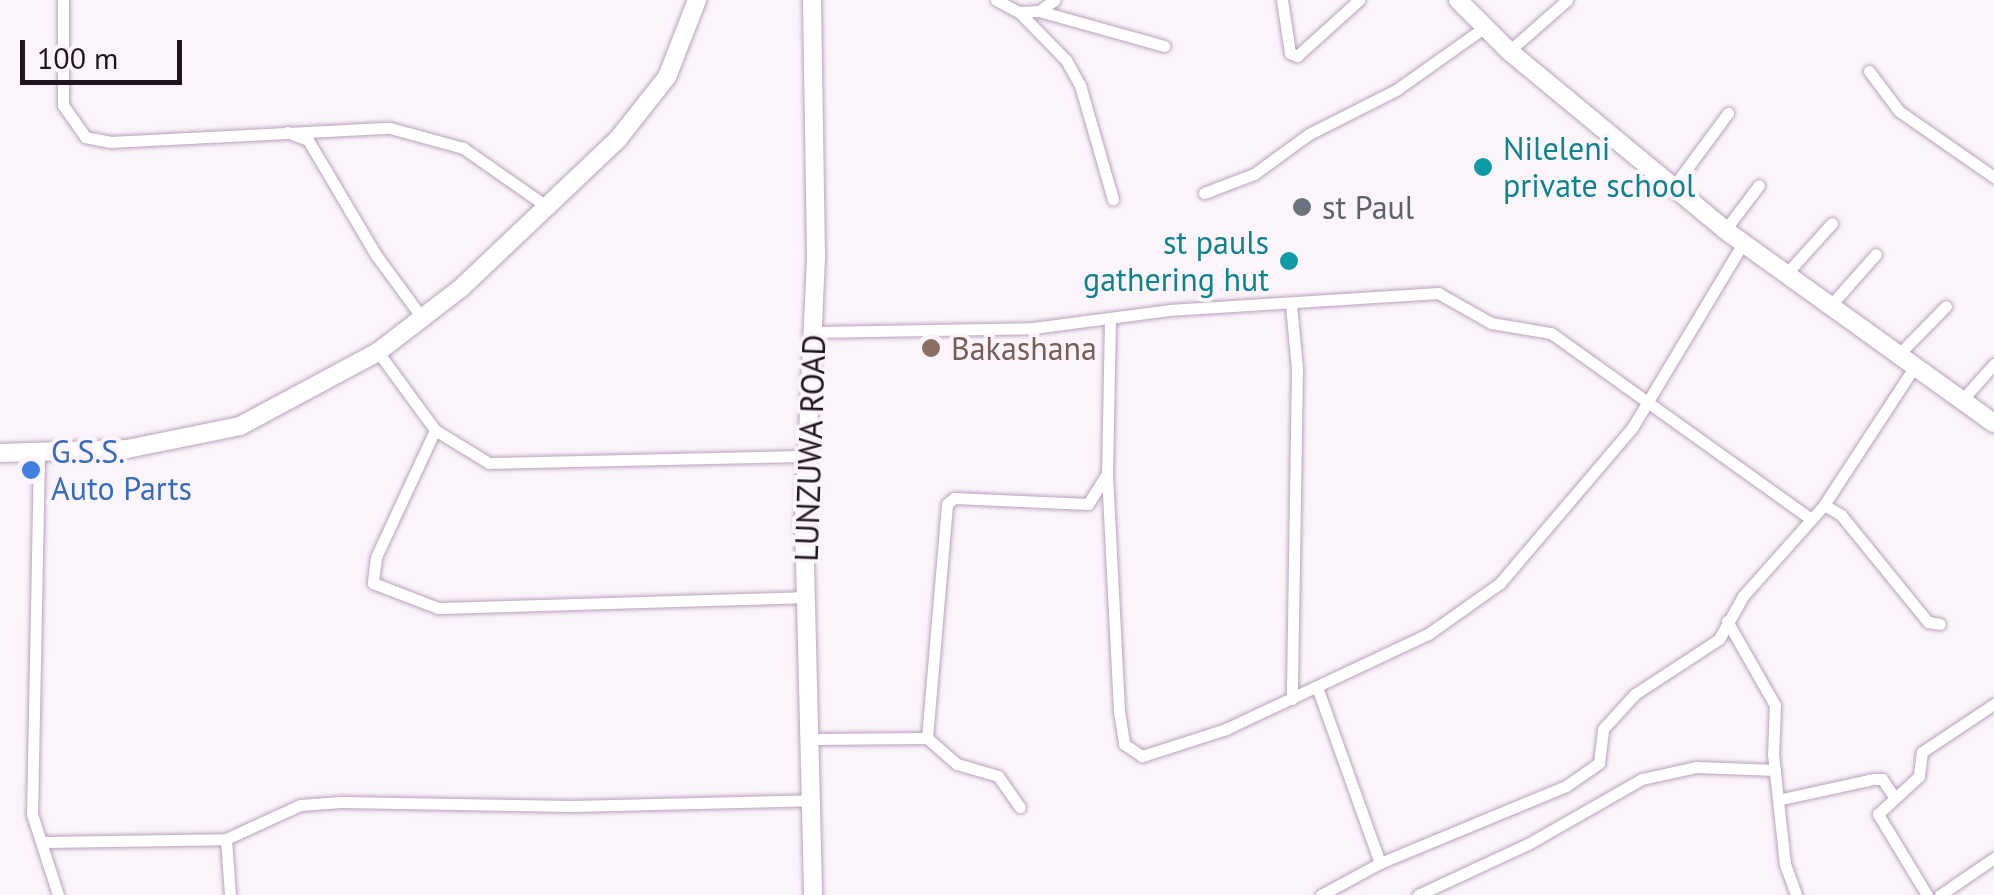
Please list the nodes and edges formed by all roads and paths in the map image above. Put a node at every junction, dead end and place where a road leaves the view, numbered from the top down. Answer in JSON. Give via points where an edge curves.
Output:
{"nodes":[{"id":1,"x":63,"y":0,"type":"edge"},
{"id":2,"x":697,"y":0,"type":"edge"},
{"id":3,"x":812,"y":0,"type":"edge"},
{"id":4,"x":996,"y":0,"type":"edge"},
{"id":5,"x":1055,"y":0,"type":"edge"},
{"id":6,"x":1282,"y":0,"type":"edge"},
{"id":7,"x":1359,"y":0,"type":"edge"},
{"id":8,"x":1458,"y":0,"type":"edge"},
{"id":9,"x":1567,"y":0,"type":"edge"},
{"id":10,"x":1039,"y":11,"type":"junction"},
{"id":11,"x":1018,"y":12,"type":"junction"},
{"id":12,"x":1485,"y":27,"type":"junction"},
{"id":13,"x":1164,"y":46,"type":"dead end"},
{"id":14,"x":1509,"y":51,"type":"junction"},
{"id":15,"x":1870,"y":71,"type":"dead end"},
{"id":16,"x":1728,"y":114,"type":"dead end"},
{"id":17,"x":283,"y":130,"type":"junction"},
{"id":18,"x":1994,"y":177,"type":"edge"},
{"id":19,"x":1759,"y":185,"type":"dead end"},
{"id":20,"x":1674,"y":186,"type":"junction"},
{"id":21,"x":1204,"y":193,"type":"dead end"},
{"id":22,"x":1113,"y":199,"type":"dead end"},
{"id":23,"x":549,"y":208,"type":"junction"},
{"id":24,"x":1832,"y":223,"type":"dead end"},
{"id":25,"x":1726,"y":230,"type":"junction"},
{"id":26,"x":1743,"y":243,"type":"junction"},
{"id":27,"x":1876,"y":254,"type":"dead end"},
{"id":28,"x":1787,"y":273,"type":"junction"},
{"id":29,"x":1291,"y":304,"type":"junction"},
{"id":30,"x":1830,"y":306,"type":"junction"},
{"id":31,"x":1946,"y":306,"type":"dead end"},
{"id":32,"x":423,"y":319,"type":"junction"},
{"id":33,"x":1110,"y":320,"type":"junction"},
{"id":34,"x":814,"y":332,"type":"junction"},
{"id":35,"x":378,"y":352,"type":"junction"},
{"id":36,"x":1899,"y":354,"type":"junction"},
{"id":37,"x":1994,"y":364,"type":"edge"},
{"id":38,"x":1915,"y":366,"type":"junction"},
{"id":39,"x":1646,"y":399,"type":"junction"},
{"id":40,"x":1962,"y":400,"type":"junction"},
{"id":41,"x":1994,"y":424,"type":"edge"},
{"id":42,"x":435,"y":430,"type":"junction"},
{"id":43,"x":0,"y":453,"type":"edge"},
{"id":44,"x":40,"y":453,"type":"junction"},
{"id":45,"x":808,"y":456,"type":"junction"},
{"id":46,"x":1107,"y":474,"type":"junction"},
{"id":47,"x":1824,"y":504,"type":"junction"},
{"id":48,"x":1809,"y":518,"type":"junction"},
{"id":49,"x":805,"y":597,"type":"junction"},
{"id":50,"x":1727,"y":620,"type":"junction"},
{"id":51,"x":1940,"y":624,"type":"dead end"},
{"id":52,"x":1317,"y":687,"type":"junction"},
{"id":53,"x":1292,"y":700,"type":"junction"},
{"id":54,"x":1992,"y":709,"type":"edge"},
{"id":55,"x":927,"y":738,"type":"junction"},
{"id":56,"x":811,"y":739,"type":"junction"},
{"id":57,"x":1775,"y":770,"type":"junction"},
{"id":58,"x":1894,"y":796,"type":"junction"},
{"id":59,"x":1782,"y":799,"type":"junction"},
{"id":60,"x":812,"y":800,"type":"junction"},
{"id":61,"x":1020,"y":807,"type":"dead end"},
{"id":62,"x":226,"y":840,"type":"junction"},
{"id":63,"x":45,"y":842,"type":"junction"},
{"id":64,"x":1994,"y":858,"type":"edge"},
{"id":65,"x":1380,"y":863,"type":"junction"},
{"id":66,"x":58,"y":895,"type":"edge"},
{"id":67,"x":230,"y":895,"type":"edge"},
{"id":68,"x":813,"y":895,"type":"edge"},
{"id":69,"x":1321,"y":895,"type":"edge"},
{"id":70,"x":1418,"y":895,"type":"edge"},
{"id":71,"x":1796,"y":895,"type":"edge"},
{"id":72,"x":1926,"y":895,"type":"edge"},
{"id":73,"x":1940,"y":895,"type":"edge"}],
"edges":[{"from":1,"to":17,"type":"street","via":[[63,105],[85,137],[197,139]]},
{"from":2,"to":23,"type":"street","via":[[667,77],[618,139]]},
{"from":3,"to":34,"type":"street","name":"LUNZUWA ROAD"},
{"from":4,"to":11,"type":"street"},
{"from":5,"to":10,"type":"street"},
{"from":6,"to":7,"type":"street","via":[[1295,56]]},
{"from":8,"to":12,"type":"street"},
{"from":9,"to":14,"type":"street"},
{"from":10,"to":11,"type":"street"},
{"from":10,"to":13,"type":"street"},
{"from":11,"to":22,"type":"street","via":[[1066,60],[1080,84]]},
{"from":12,"to":14,"type":"street"},
{"from":12,"to":21,"type":"street","via":[[1396,90],[1308,134],[1254,174]]},
{"from":14,"to":20,"type":"street"},
{"from":15,"to":18,"type":"street","via":[[1900,111]]},
{"from":16,"to":20,"type":"street"},
{"from":17,"to":23,"type":"street","via":[[380,126],[438,138],[508,174]]},
{"from":17,"to":32,"type":"street","via":[[308,140]]},
{"from":19,"to":25,"type":"street"},
{"from":20,"to":25,"type":"street"},
{"from":23,"to":32,"type":"street"},
{"from":24,"to":28,"type":"street"},
{"from":25,"to":26,"type":"street"},
{"from":26,"to":28,"type":"street"},
{"from":26,"to":39,"type":"street"},
{"from":27,"to":30,"type":"street"},
{"from":28,"to":30,"type":"street"},
{"from":29,"to":33,"type":"street"},
{"from":29,"to":39,"type":"street","via":[[1438,293],[1491,323],[1542,328]]},
{"from":29,"to":53,"type":"street"},
{"from":30,"to":36,"type":"street"},
{"from":31,"to":36,"type":"street"},
{"from":32,"to":35,"type":"street"},
{"from":33,"to":34,"type":"street"},
{"from":33,"to":46,"type":"street"},
{"from":34,"to":45,"type":"street","name":"LUNZUWA ROAD"},
{"from":35,"to":42,"type":"street"},
{"from":35,"to":44,"type":"street","via":[[240,426],[127,450]]},
{"from":36,"to":38,"type":"street"},
{"from":37,"to":40,"type":"street"},
{"from":38,"to":40,"type":"street"},
{"from":38,"to":47,"type":"street"},
{"from":39,"to":48,"type":"street"},
{"from":39,"to":52,"type":"street","via":[[1597,476],[1500,582],[1451,622]]},
{"from":40,"to":41,"type":"street"},
{"from":42,"to":45,"type":"street","via":[[473,456],[510,465]]},
{"from":42,"to":49,"type":"street","via":[[376,557],[373,583],[438,608],[558,610]]},
{"from":43,"to":44,"type":"street"},
{"from":44,"to":63,"type":"street","via":[[32,802]]},
{"from":45,"to":49,"type":"street","name":"LUNZUWA ROAD"},
{"from":46,"to":53,"type":"street","via":[[1124,744],[1142,756],[1160,754]]},
{"from":46,"to":55,"type":"street","via":[[1088,504],[954,498],[947,504]]},
{"from":47,"to":48,"type":"street"},
{"from":47,"to":51,"type":"street","via":[[1841,515],[1928,622]]},
{"from":48,"to":50,"type":"street"},
{"from":49,"to":56,"type":"street","name":"LUNZUWA ROAD"},
{"from":50,"to":57,"type":"street","via":[[1775,705]]},
{"from":50,"to":65,"type":"street","via":[[1719,639],[1635,694],[1603,729],[1602,755],[1584,775]]},
{"from":52,"to":53,"type":"street"},
{"from":52,"to":65,"type":"street"},
{"from":54,"to":58,"type":"street","via":[[1932,743],[1918,762],[1918,776]]},
{"from":55,"to":56,"type":"street"},
{"from":55,"to":61,"type":"street","via":[[957,764],[998,776]]},
{"from":56,"to":60,"type":"street","name":"LUNZUWA ROAD"},
{"from":57,"to":59,"type":"street"},
{"from":57,"to":70,"type":"street","via":[[1696,767],[1642,779],[1528,844]]},
{"from":58,"to":59,"type":"street","via":[[1874,779]]},
{"from":58,"to":72,"type":"street","via":[[1878,820]]},
{"from":59,"to":71,"type":"street","via":[[1784,864]]},
{"from":60,"to":62,"type":"street","via":[[300,804]]},
{"from":60,"to":68,"type":"street","name":"LUNZUWA ROAD"},
{"from":62,"to":63,"type":"street"},
{"from":62,"to":67,"type":"street"},
{"from":63,"to":66,"type":"street"},
{"from":64,"to":73,"type":"street"},
{"from":65,"to":69,"type":"street"}]}
